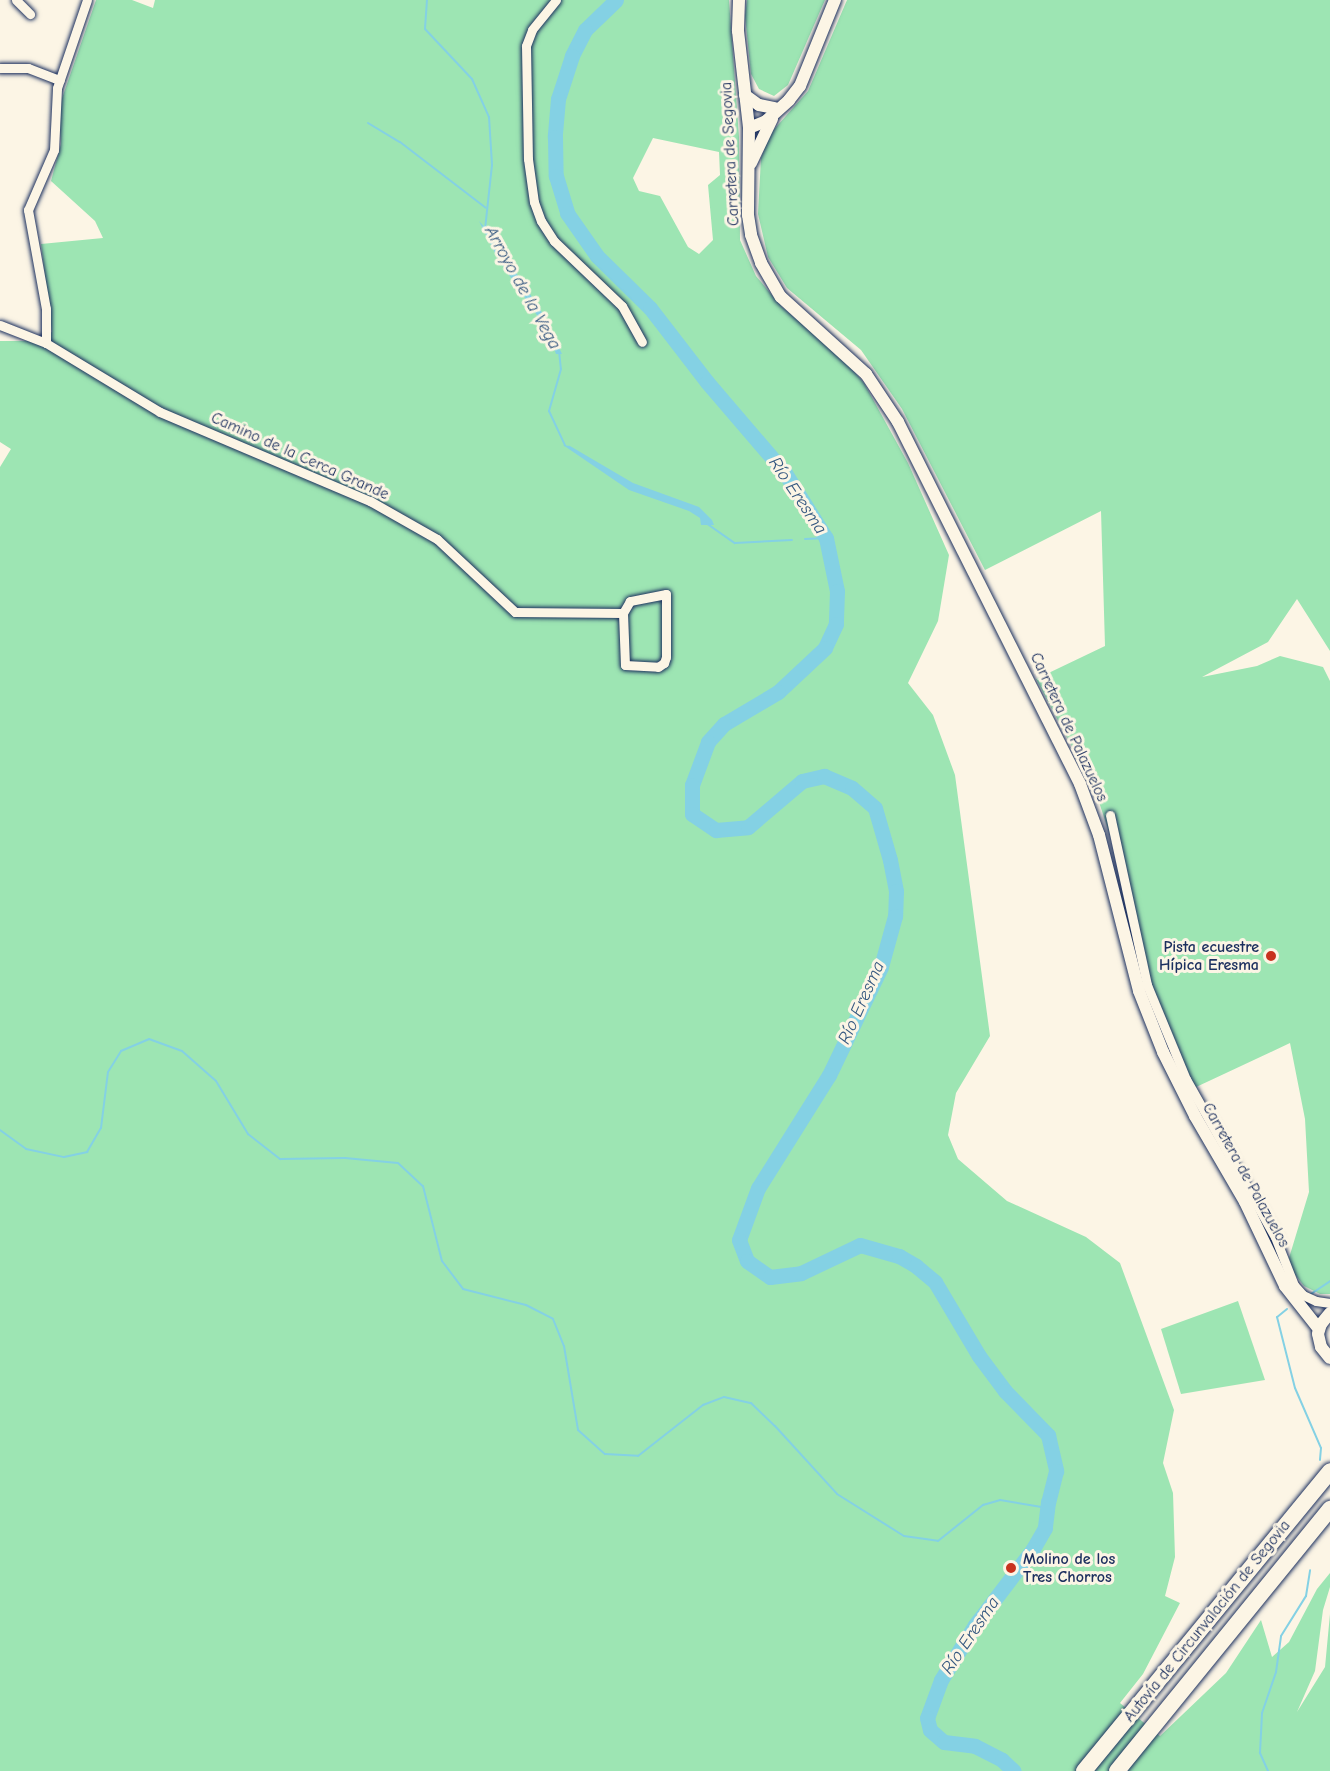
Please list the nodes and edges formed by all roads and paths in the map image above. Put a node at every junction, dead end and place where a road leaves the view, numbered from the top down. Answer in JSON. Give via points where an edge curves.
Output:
{"nodes":[{"id":1,"x":16,"y":0,"type":"edge"},
{"id":2,"x":87,"y":0,"type":"edge"},
{"id":3,"x":556,"y":0,"type":"edge"},
{"id":4,"x":739,"y":0,"type":"edge"},
{"id":5,"x":835,"y":0,"type":"edge"},
{"id":6,"x":30,"y":14,"type":"dead end"},
{"id":7,"x":0,"y":68,"type":"edge"},
{"id":8,"x":60,"y":80,"type":"junction"},
{"id":9,"x":745,"y":95,"type":"junction"},
{"id":10,"x":775,"y":110,"type":"junction"},
{"id":11,"x":748,"y":127,"type":"junction"},
{"id":12,"x":748,"y":172,"type":"junction"},
{"id":13,"x":751,"y":235,"type":"joint"},
{"id":14,"x":0,"y":325,"type":"edge"},
{"id":15,"x":642,"y":342,"type":"dead end"},
{"id":16,"x":46,"y":343,"type":"junction"},
{"id":17,"x":623,"y":613,"type":"junction"},
{"id":18,"x":1110,"y":815,"type":"dead end"},
{"id":19,"x":1330,"y":1303,"type":"edge"},
{"id":20,"x":1301,"y":1304,"type":"junction"},
{"id":21,"x":1330,"y":1312,"type":"edge"},
{"id":22,"x":1319,"y":1329,"type":"junction"},
{"id":23,"x":1330,"y":1358,"type":"edge"},
{"id":24,"x":1330,"y":1471,"type":"edge"},
{"id":25,"x":1330,"y":1509,"type":"edge"},
{"id":26,"x":1084,"y":1771,"type":"edge"},
{"id":27,"x":1117,"y":1771,"type":"edge"}],
"edges":[{"from":1,"to":6,"type":"street"},
{"from":2,"to":8,"type":"street"},
{"from":3,"to":15,"type":"street","via":[[532,30],[526,46],[528,159],[534,202],[554,241],[622,306]]},
{"from":4,"to":9,"type":"street","name":"Carretera de Segovia"},
{"from":5,"to":10,"type":"street","via":[[806,76],[789,100]]},
{"from":7,"to":8,"type":"street","via":[[28,68]]},
{"from":8,"to":16,"type":"street","via":[[55,97],[54,150],[28,210],[46,309]]},
{"from":9,"to":10,"type":"street"},
{"from":9,"to":11,"type":"street","name":"Carretera de Segovia"},
{"from":10,"to":11,"type":"street","via":[[762,123]]},
{"from":10,"to":12,"type":"street"},
{"from":11,"to":12,"type":"street","name":"Carretera de Segovia"},
{"from":12,"to":13,"type":"street","name":"Carretera de Segovia"},
{"from":13,"to":20,"type":"street","name":"Carretera de Palazuelos","via":[[774,288],[866,374],[898,422],[956,532],[1089,806],[1136,981],[1163,1052],[1245,1202],[1285,1286]]},
{"from":14,"to":16,"type":"street","name":"Camino de la Cerca Grande"},
{"from":16,"to":17,"type":"street","name":"Camino de la Cerca Grande","via":[[160,412],[370,501],[437,539],[515,612]]},
{"from":17,"to":17,"type":"street","via":[[630,601],[666,594],[664,663],[658,667],[625,665]]},
{"from":18,"to":19,"type":"street","via":[[1147,986],[1186,1079],[1275,1237],[1294,1285],[1316,1302]]},
{"from":20,"to":21,"type":"street"},
{"from":20,"to":22,"type":"street","name":"Carretera de Palazuelos"},
{"from":21,"to":22,"type":"street"},
{"from":22,"to":23,"type":"street","name":"Carretera de Palazuelos","via":[[1321,1347]]},
{"from":24,"to":26,"type":"highway","name":"Autovía de Circunvalación de Segovia"},
{"from":25,"to":27,"type":"highway","name":"Autovía de Circunvalación de Segovia"}]}
